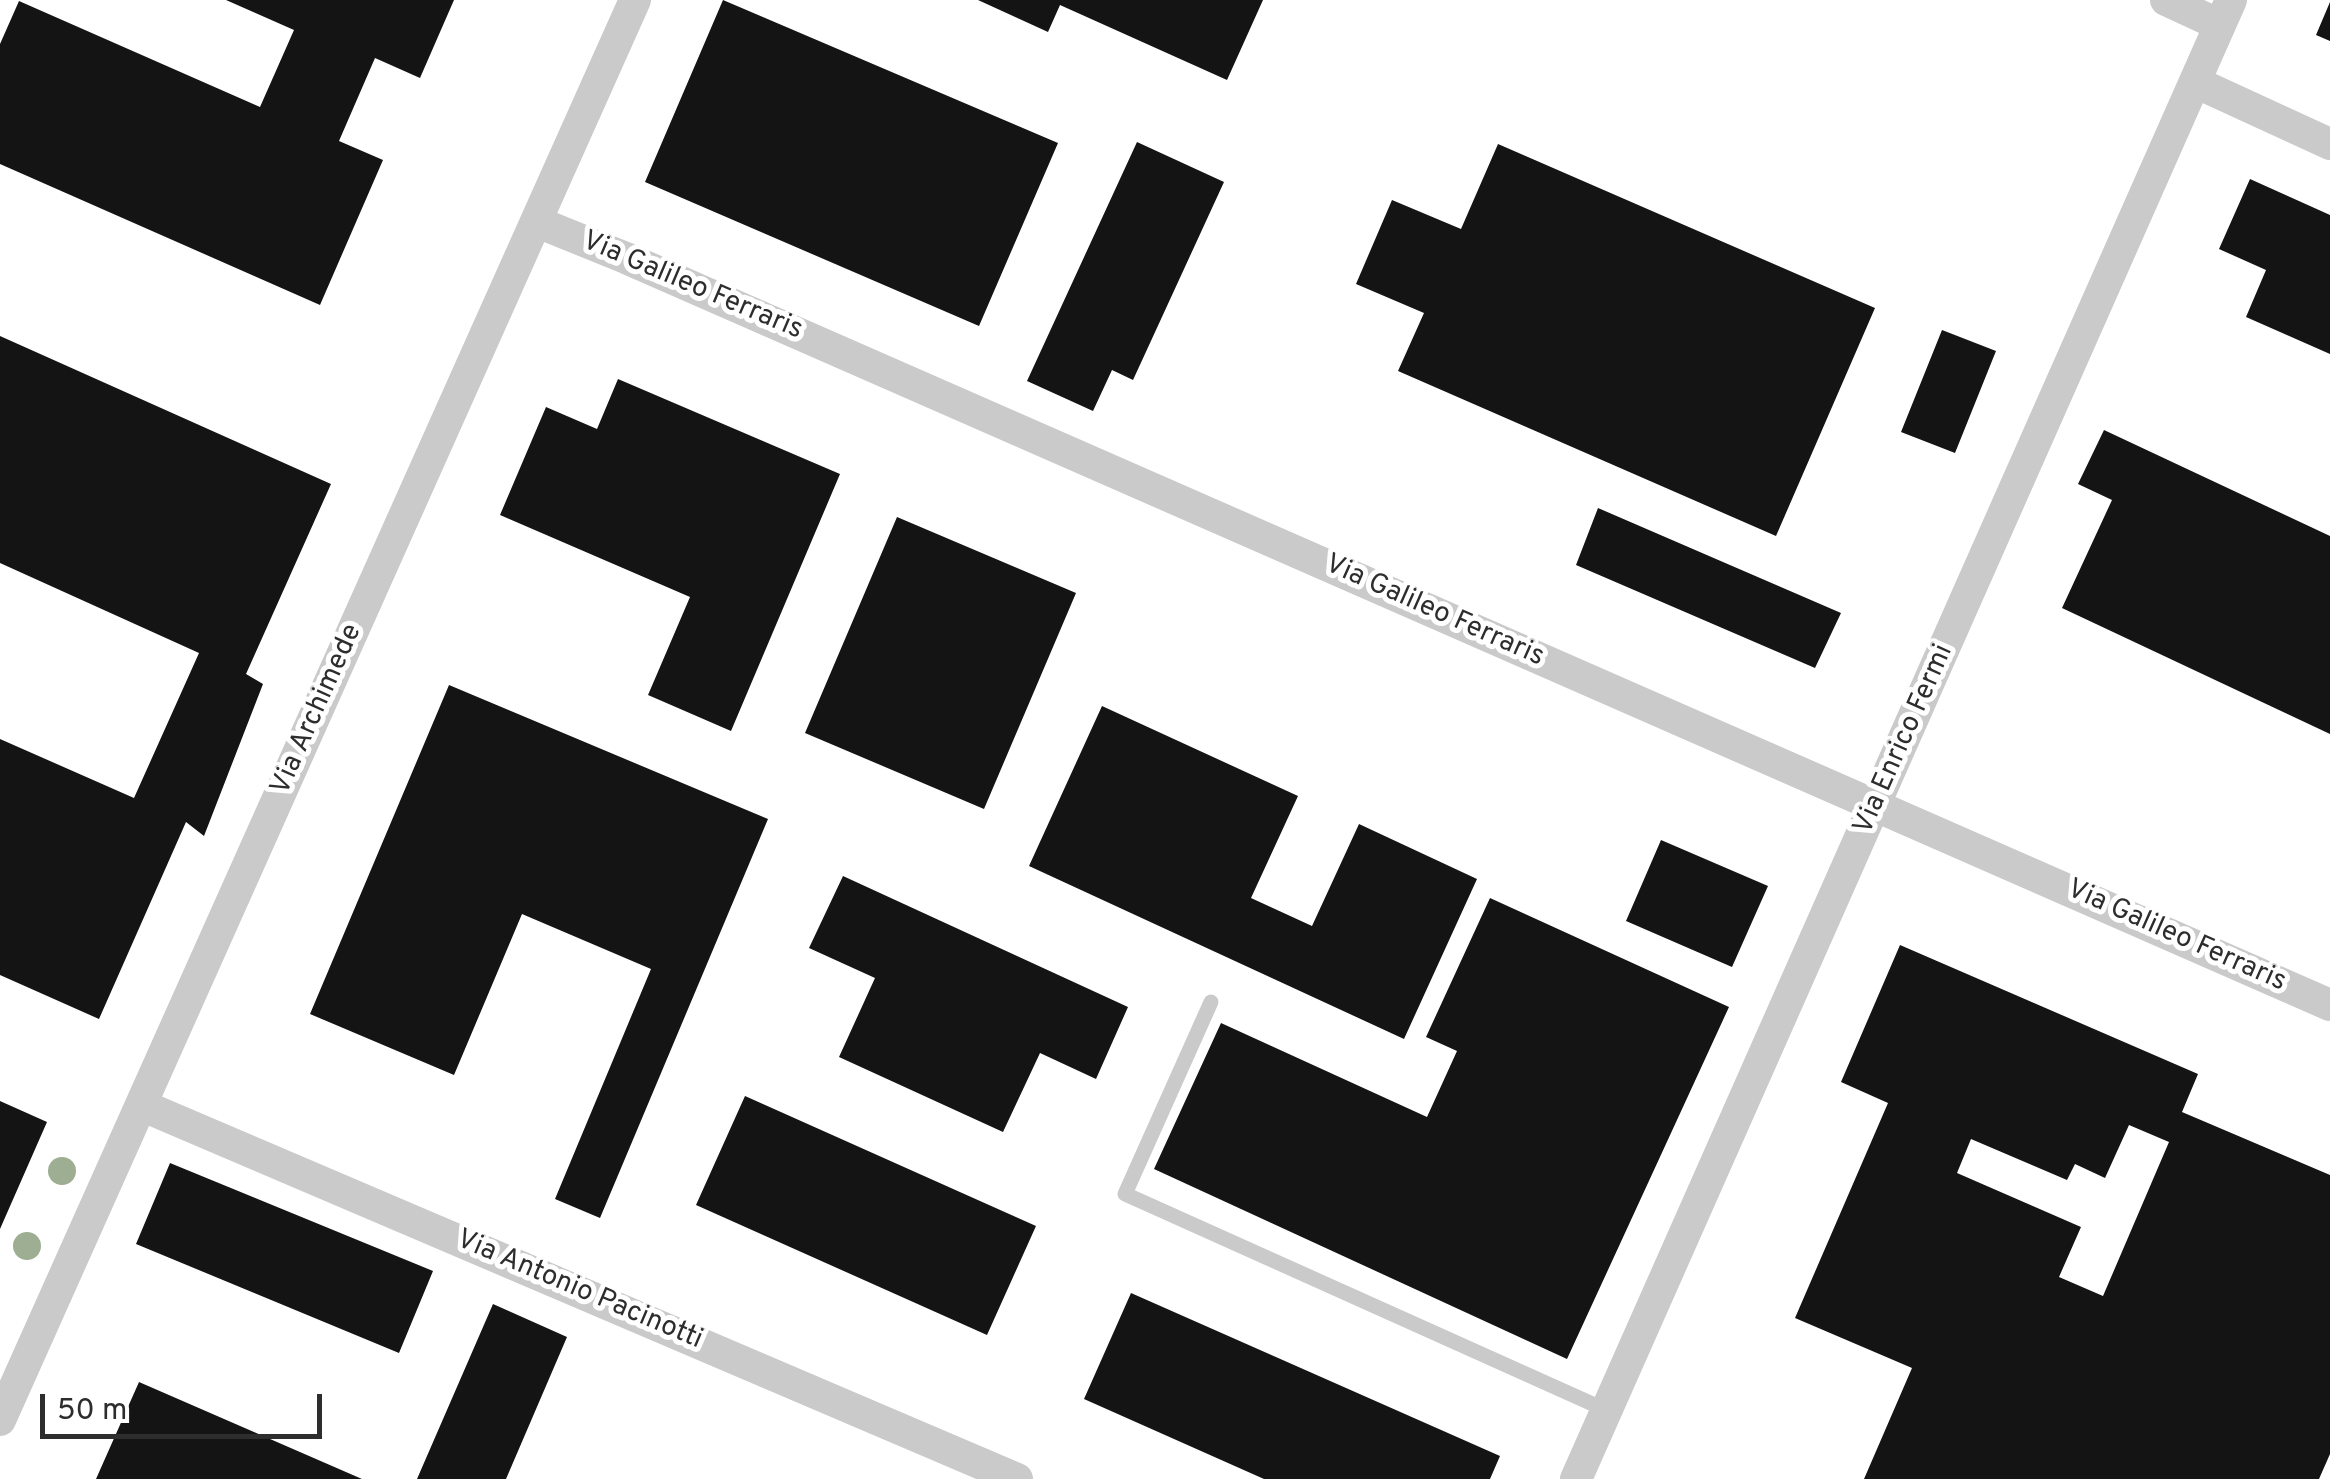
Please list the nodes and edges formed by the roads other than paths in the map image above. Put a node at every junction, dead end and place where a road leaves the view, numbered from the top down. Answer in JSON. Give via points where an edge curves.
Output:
{"nodes":[{"id":1,"x":636,"y":0,"type":"edge"},
{"id":2,"x":2166,"y":0,"type":"edge"},
{"id":3,"x":2226,"y":12,"type":"edge"},
{"id":4,"x":2195,"y":82,"type":"junction"},
{"id":5,"x":2330,"y":144,"type":"edge"},
{"id":6,"x":536,"y":222,"type":"junction"},
{"id":7,"x":1876,"y":805,"type":"junction"},
{"id":8,"x":1211,"y":1002,"type":"dead end"},
{"id":9,"x":2330,"y":1006,"type":"edge"},
{"id":10,"x":141,"y":1105,"type":"junction"},
{"id":11,"x":1606,"y":1410,"type":"junction"},
{"id":12,"x":0,"y":1420,"type":"edge"},
{"id":13,"x":1017,"y":1479,"type":"edge"},
{"id":14,"x":1576,"y":1479,"type":"edge"}],
"edges":[{"from":1,"to":6,"type":"street","name":"Via Archimede"},
{"from":2,"to":3,"type":"street"},
{"from":3,"to":4,"type":"street","name":"Via Enrico Fermi"},
{"from":4,"to":5,"type":"street"},
{"from":4,"to":7,"type":"street","name":"Via Enrico Fermi"},
{"from":6,"to":7,"type":"street","name":"Via Galileo Ferraris"},
{"from":6,"to":10,"type":"street","name":"Via Archimede"},
{"from":7,"to":9,"type":"street","name":"Via Galileo Ferraris"},
{"from":7,"to":11,"type":"street","name":"Via Enrico Fermi"},
{"from":8,"to":11,"type":"lane","via":[[1125,1194]]},
{"from":10,"to":12,"type":"street","name":"Via Archimede"},
{"from":10,"to":13,"type":"street","name":"Via Antonio Pacinotti"},
{"from":11,"to":14,"type":"street","name":"Via Enrico Fermi"}]}
